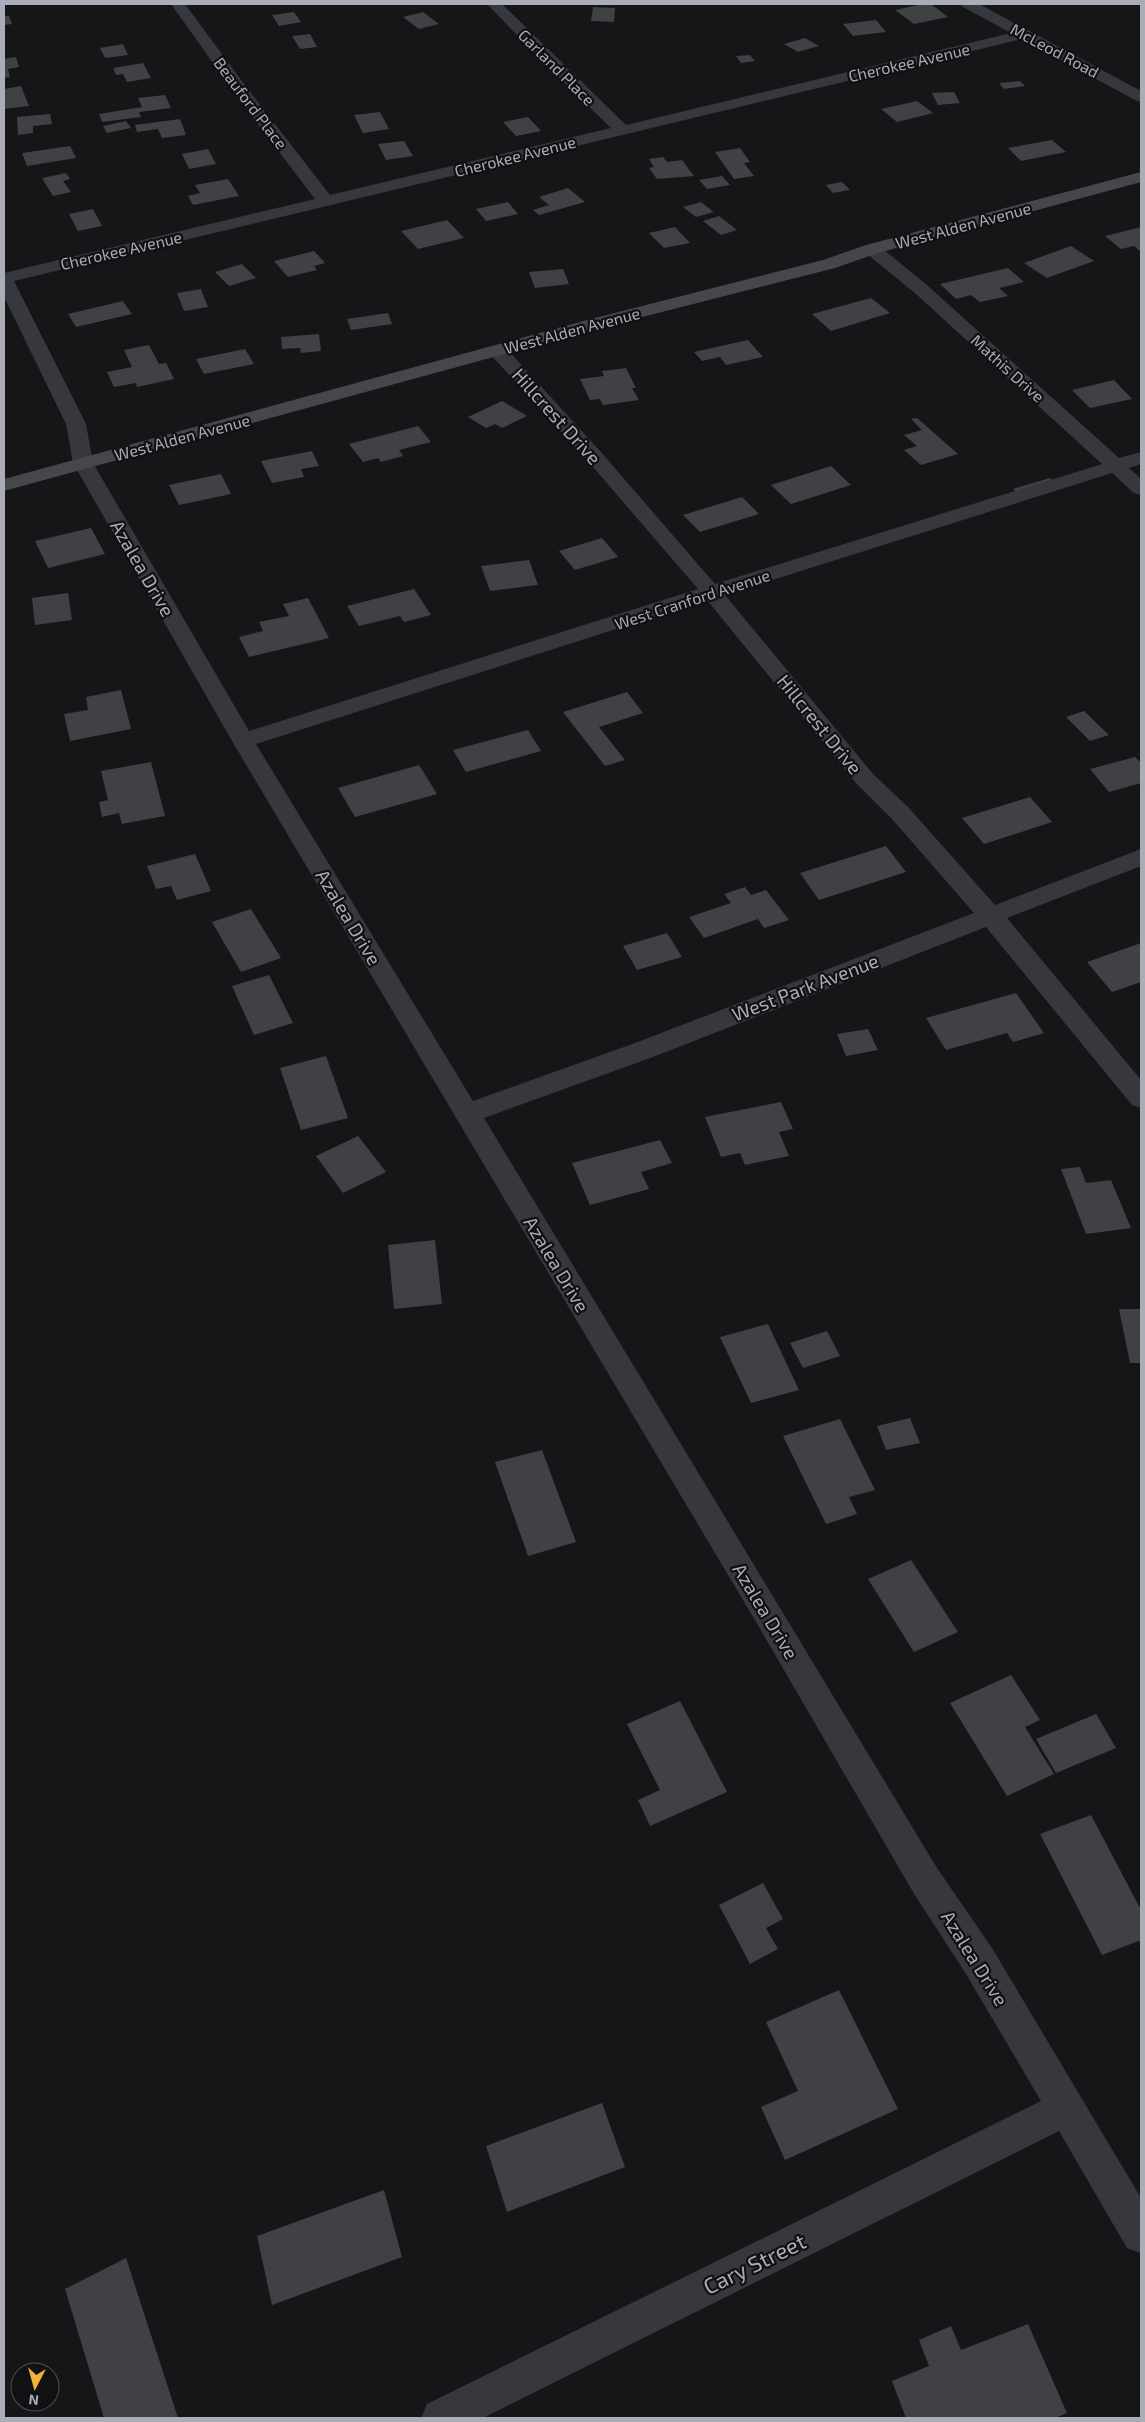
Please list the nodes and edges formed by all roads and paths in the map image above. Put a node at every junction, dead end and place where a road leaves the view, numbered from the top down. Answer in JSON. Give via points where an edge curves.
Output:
{"nodes":[{"id":1,"x":178,"y":4,"type":"edge"},
{"id":2,"x":494,"y":4,"type":"edge"},
{"id":3,"x":968,"y":4,"type":"edge"},
{"id":4,"x":1026,"y":34,"type":"junction"},
{"id":5,"x":1141,"y":97,"type":"edge"},
{"id":6,"x":622,"y":130,"type":"junction"},
{"id":7,"x":1141,"y":177,"type":"edge"},
{"id":8,"x":326,"y":201,"type":"junction"},
{"id":9,"x":872,"y":250,"type":"junction"},
{"id":10,"x":4,"y":278,"type":"edge"},
{"id":11,"x":498,"y":351,"type":"junction"},
{"id":12,"x":1141,"y":458,"type":"edge"},
{"id":13,"x":84,"y":463,"type":"junction"},
{"id":14,"x":1115,"y":466,"type":"junction"},
{"id":15,"x":4,"y":484,"type":"edge"},
{"id":16,"x":1141,"y":489,"type":"edge"},
{"id":17,"x":712,"y":593,"type":"junction"},
{"id":18,"x":242,"y":741,"type":"junction"},
{"id":19,"x":1141,"y":858,"type":"edge"},
{"id":20,"x":989,"y":916,"type":"junction"},
{"id":21,"x":1141,"y":1098,"type":"edge"},
{"id":22,"x":468,"y":1113,"type":"junction"},
{"id":23,"x":1067,"y":2108,"type":"junction"},
{"id":24,"x":1141,"y":2234,"type":"edge"},
{"id":25,"x":441,"y":2418,"type":"edge"}],
"edges":[{"from":1,"to":8,"type":"street","name":"Beauford Place"},
{"from":2,"to":6,"type":"street","name":"Garland Place"},
{"from":3,"to":4,"type":"street","name":"McLeod Road"},
{"from":4,"to":5,"type":"street","name":"McLeod Road"},
{"from":4,"to":6,"type":"street","name":"Cherokee Avenue"},
{"from":6,"to":8,"type":"street","name":"Cherokee Avenue"},
{"from":7,"to":9,"type":"street","name":"West Alden Avenue"},
{"from":8,"to":10,"type":"street","name":"Cherokee Avenue"},
{"from":9,"to":11,"type":"street","name":"West Alden Avenue"},
{"from":9,"to":14,"type":"street","name":"Mathis Drive","via":[[922,290]]},
{"from":10,"to":13,"type":"street","name":"Azalea Drive","via":[[76,424]]},
{"from":11,"to":13,"type":"street","name":"West Alden Avenue"},
{"from":11,"to":17,"type":"street","name":"Hillcrest Drive"},
{"from":12,"to":14,"type":"street","name":"West Cranford Avenue"},
{"from":13,"to":15,"type":"street","name":"West Alden Avenue"},
{"from":13,"to":18,"type":"street","name":"Azalea Drive"},
{"from":14,"to":16,"type":"street","name":"Mathis Drive"},
{"from":14,"to":17,"type":"street","name":"West Cranford Avenue"},
{"from":17,"to":18,"type":"street","name":"West Cranford Avenue"},
{"from":17,"to":20,"type":"street","name":"Hillcrest Drive","via":[[865,779],[900,813]]},
{"from":18,"to":22,"type":"street","name":"Azalea Drive"},
{"from":19,"to":20,"type":"street","name":"West Park Avenue"},
{"from":20,"to":21,"type":"street","name":"Hillcrest Drive","via":[[1026,956]]},
{"from":20,"to":22,"type":"street","name":"West Park Avenue","via":[[644,1050]]},
{"from":22,"to":23,"type":"street","name":"Azalea Drive","via":[[926,1880]]},
{"from":23,"to":24,"type":"street","name":"Azalea Drive"},
{"from":23,"to":25,"type":"street","name":"Cary Street"}]}
